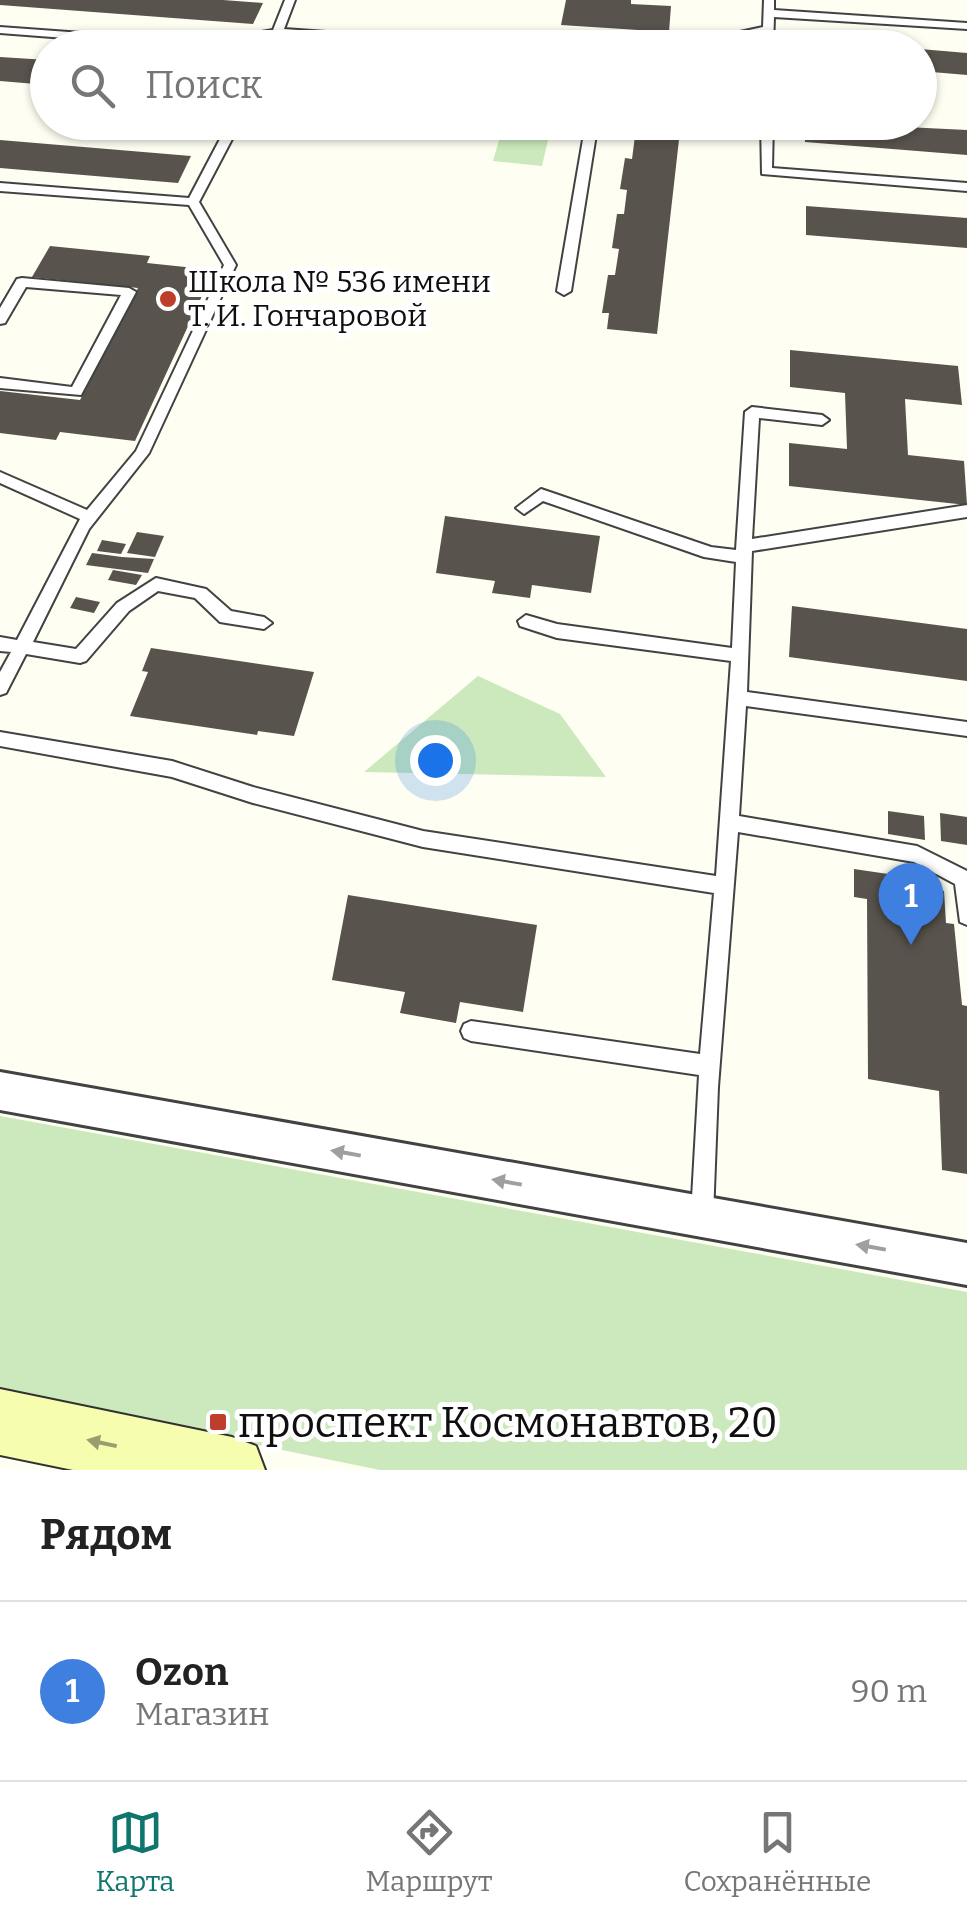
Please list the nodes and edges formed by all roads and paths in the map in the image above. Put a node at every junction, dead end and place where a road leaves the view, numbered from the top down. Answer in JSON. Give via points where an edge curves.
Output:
{"nodes":[{"id":1,"x":290,"y":0,"type":"edge"},
{"id":2,"x":768,"y":6,"type":"edge"},
{"id":3,"x":967,"y":26,"type":"edge"},
{"id":4,"x":768,"y":29,"type":"joint"},
{"id":5,"x":0,"y":30,"type":"edge"},
{"id":6,"x":279,"y":30,"type":"edge"},
{"id":7,"x":763,"y":30,"type":"edge"},
{"id":8,"x":30,"y":32,"type":"edge"},
{"id":9,"x":225,"y":140,"type":"edge"},
{"id":10,"x":589,"y":140,"type":"edge"},
{"id":11,"x":766,"y":140,"type":"edge"},
{"id":12,"x":0,"y":187,"type":"edge"},
{"id":13,"x":967,"y":187,"type":"edge"},
{"id":14,"x":193,"y":202,"type":"junction"},
{"id":15,"x":564,"y":291,"type":"dead end"},
{"id":16,"x":0,"y":320,"type":"edge"},
{"id":17,"x":0,"y":383,"type":"edge"},
{"id":18,"x":822,"y":420,"type":"dead end"},
{"id":19,"x":0,"y":477,"type":"edge"},
{"id":20,"x":524,"y":508,"type":"dead end"},
{"id":21,"x":967,"y":511,"type":"edge"},
{"id":22,"x":91,"y":518,"type":"junction"},
{"id":23,"x":742,"y":552,"type":"junction"},
{"id":24,"x":526,"y":621,"type":"dead end"},
{"id":25,"x":264,"y":623,"type":"dead end"},
{"id":26,"x":0,"y":644,"type":"edge"},
{"id":27,"x":22,"y":647,"type":"junction"},
{"id":28,"x":738,"y":655,"type":"junction"},
{"id":29,"x":0,"y":688,"type":"edge"},
{"id":30,"x":738,"y":698,"type":"junction"},
{"id":31,"x":967,"y":729,"type":"edge"},
{"id":32,"x":0,"y":739,"type":"edge"},
{"id":33,"x":728,"y":822,"type":"junction"},
{"id":34,"x":965,"y":881,"type":"edge"},
{"id":35,"x":722,"y":886,"type":"junction"},
{"id":36,"x":967,"y":916,"type":"edge"},
{"id":37,"x":471,"y":1031,"type":"dead end"},
{"id":38,"x":709,"y":1066,"type":"junction"},
{"id":39,"x":0,"y":1091,"type":"edge"},
{"id":40,"x":702,"y":1216,"type":"junction"},
{"id":41,"x":967,"y":1264,"type":"edge"},
{"id":42,"x":0,"y":1422,"type":"edge"},
{"id":43,"x":232,"y":1470,"type":"edge"}],
"edges":[{"from":1,"to":6,"type":"lane"},
{"from":2,"to":3,"type":"lane"},
{"from":2,"to":4,"type":"lane"},
{"from":4,"to":7,"type":"lane"},
{"from":5,"to":8,"type":"lane"},
{"from":9,"to":14,"type":"lane"},
{"from":10,"to":15,"type":"lane"},
{"from":11,"to":13,"type":"lane","via":[[766,170]]},
{"from":12,"to":14,"type":"lane"},
{"from":14,"to":22,"type":"lane","via":[[230,265],[142,453]]},
{"from":16,"to":17,"type":"lane","via":[[22,282],[129,292],[76,392]]},
{"from":18,"to":23,"type":"lane","via":[[752,412]]},
{"from":19,"to":22,"type":"lane"},
{"from":20,"to":23,"type":"lane","via":[[541,494],[710,552]]},
{"from":21,"to":23,"type":"lane"},
{"from":22,"to":27,"type":"lane"},
{"from":23,"to":28,"type":"lane"},
{"from":24,"to":28,"type":"lane"},
{"from":25,"to":27,"type":"lane","via":[[226,617],[200,592],[156,584],[123,607],[80,656]]},
{"from":26,"to":27,"type":"lane"},
{"from":27,"to":29,"type":"lane"},
{"from":28,"to":30,"type":"lane"},
{"from":30,"to":31,"type":"lane"},
{"from":30,"to":33,"type":"lane"},
{"from":32,"to":35,"type":"lane","via":[[172,769],[423,839]]},
{"from":33,"to":34,"type":"lane","via":[[917,854]]},
{"from":33,"to":35,"type":"lane"},
{"from":34,"to":36,"type":"lane"},
{"from":35,"to":38,"type":"lane"},
{"from":37,"to":38,"type":"lane"},
{"from":38,"to":40,"type":"lane"},
{"from":40,"to":39,"type":"street","one_way":true},
{"from":41,"to":40,"type":"street","one_way":true},
{"from":43,"to":42,"type":"street","one_way":true}]}
